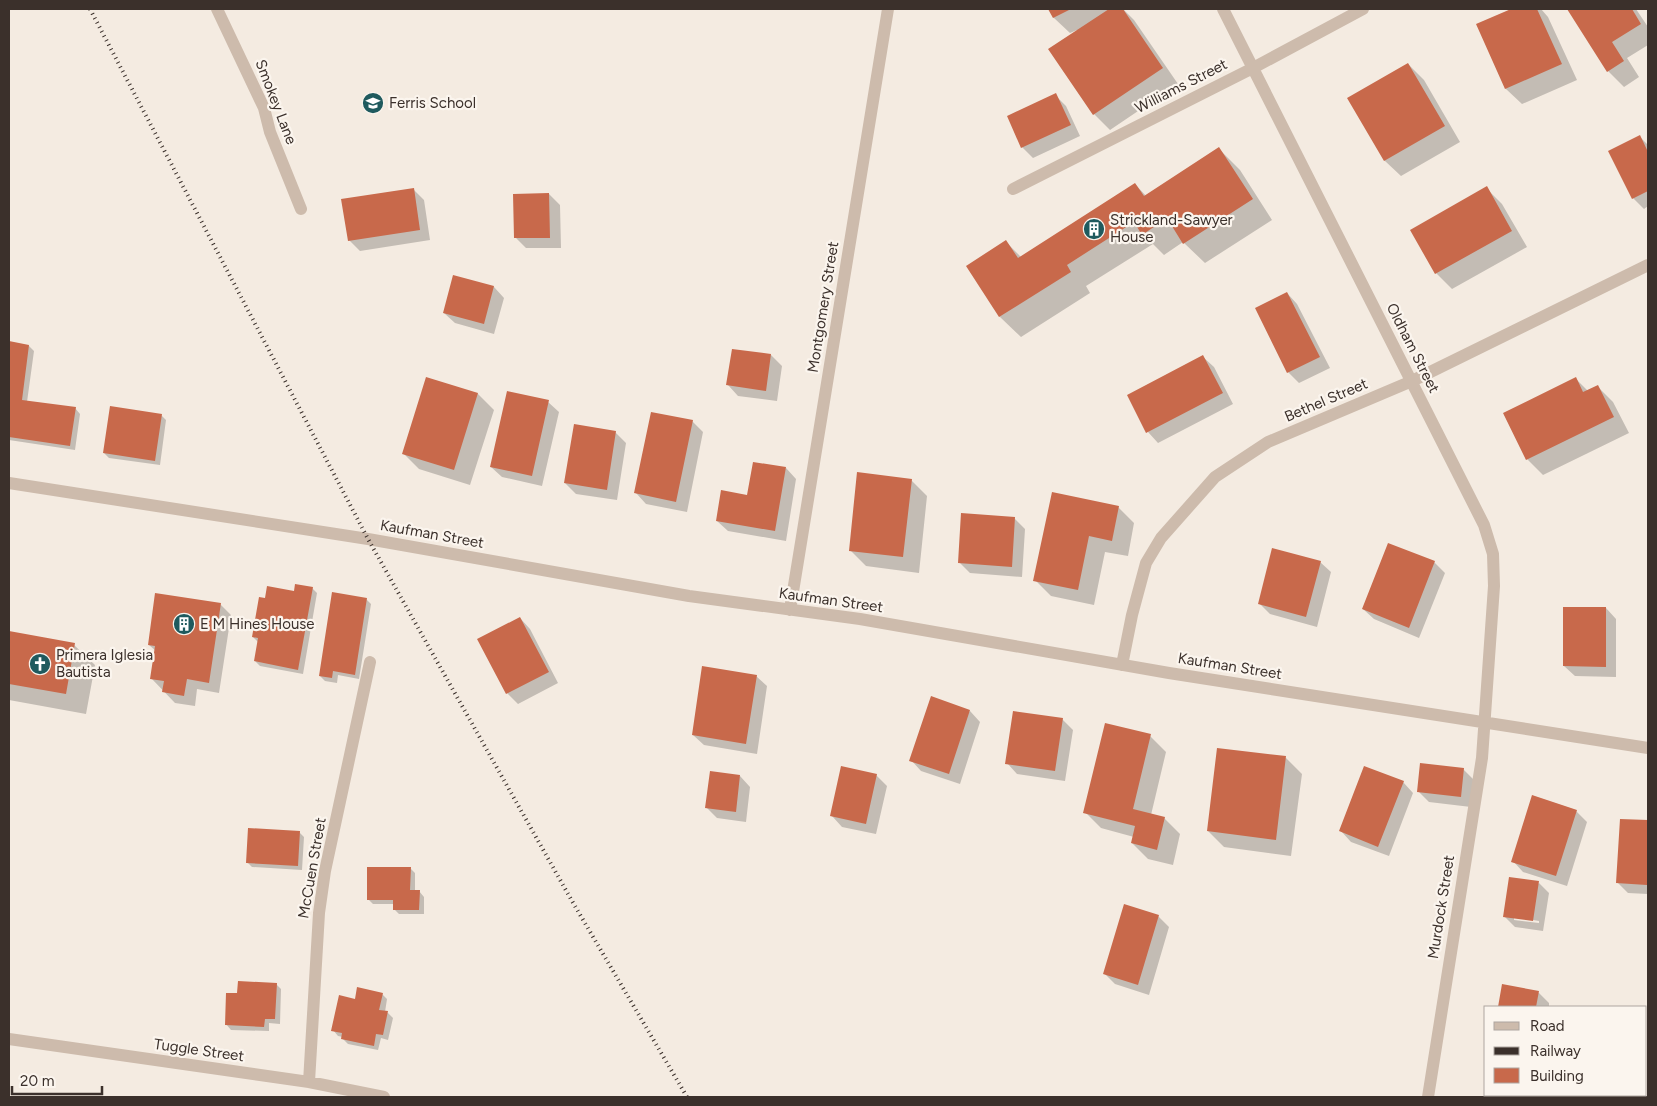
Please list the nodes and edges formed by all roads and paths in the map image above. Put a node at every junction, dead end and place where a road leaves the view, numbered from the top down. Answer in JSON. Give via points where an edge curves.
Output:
{"nodes":[{"id":1,"x":218,"y":9,"type":"edge"},
{"id":2,"x":888,"y":9,"type":"edge"},
{"id":3,"x":1223,"y":9,"type":"edge"},
{"id":4,"x":1362,"y":9,"type":"edge"},
{"id":5,"x":1253,"y":68,"type":"junction"},
{"id":6,"x":1013,"y":189,"type":"dead end"},
{"id":7,"x":301,"y":209,"type":"dead end"},
{"id":8,"x":1648,"y":265,"type":"edge"},
{"id":9,"x":1412,"y":381,"type":"junction"},
{"id":10,"x":9,"y":483,"type":"edge"},
{"id":11,"x":790,"y":610,"type":"junction"},
{"id":12,"x":370,"y":662,"type":"dead end"},
{"id":13,"x":1122,"y":665,"type":"junction"},
{"id":14,"x":1485,"y":722,"type":"junction"},
{"id":15,"x":1648,"y":748,"type":"edge"},
{"id":16,"x":9,"y":1039,"type":"edge"},
{"id":17,"x":309,"y":1082,"type":"junction"},
{"id":18,"x":384,"y":1097,"type":"edge"},
{"id":19,"x":1428,"y":1097,"type":"edge"}],
"edges":[{"from":1,"to":7,"type":"street","name":"Smokey Lane","via":[[264,108],[270,132]]},
{"from":2,"to":11,"type":"street","name":"Montgomery Street"},
{"from":3,"to":5,"type":"street","name":"Oldham Street"},
{"from":4,"to":5,"type":"street","name":"Williams Street"},
{"from":5,"to":6,"type":"street","name":"Williams Street"},
{"from":5,"to":9,"type":"street","name":"Oldham Street"},
{"from":8,"to":9,"type":"street","name":"Bethel Street"},
{"from":9,"to":13,"type":"street","name":"Bethel Street","via":[[1268,442],[1215,477],[1161,538],[1146,562]]},
{"from":9,"to":14,"type":"street","name":"Oldham Street","via":[[1484,525],[1492,554],[1494,586]]},
{"from":10,"to":11,"type":"street","name":"Kaufman Street"},
{"from":11,"to":13,"type":"street","name":"Kaufman Street","via":[[860,619]]},
{"from":12,"to":17,"type":"street","name":"McCuen Street","via":[[325,870],[319,913]]},
{"from":13,"to":14,"type":"street","name":"Kaufman Street"},
{"from":14,"to":15,"type":"street","name":"Kaufman Street"},
{"from":14,"to":19,"type":"street","name":"Murdock Street"},
{"from":16,"to":17,"type":"street","name":"Tuggle Street"},
{"from":17,"to":18,"type":"street","name":"Tuggle Street"}]}
